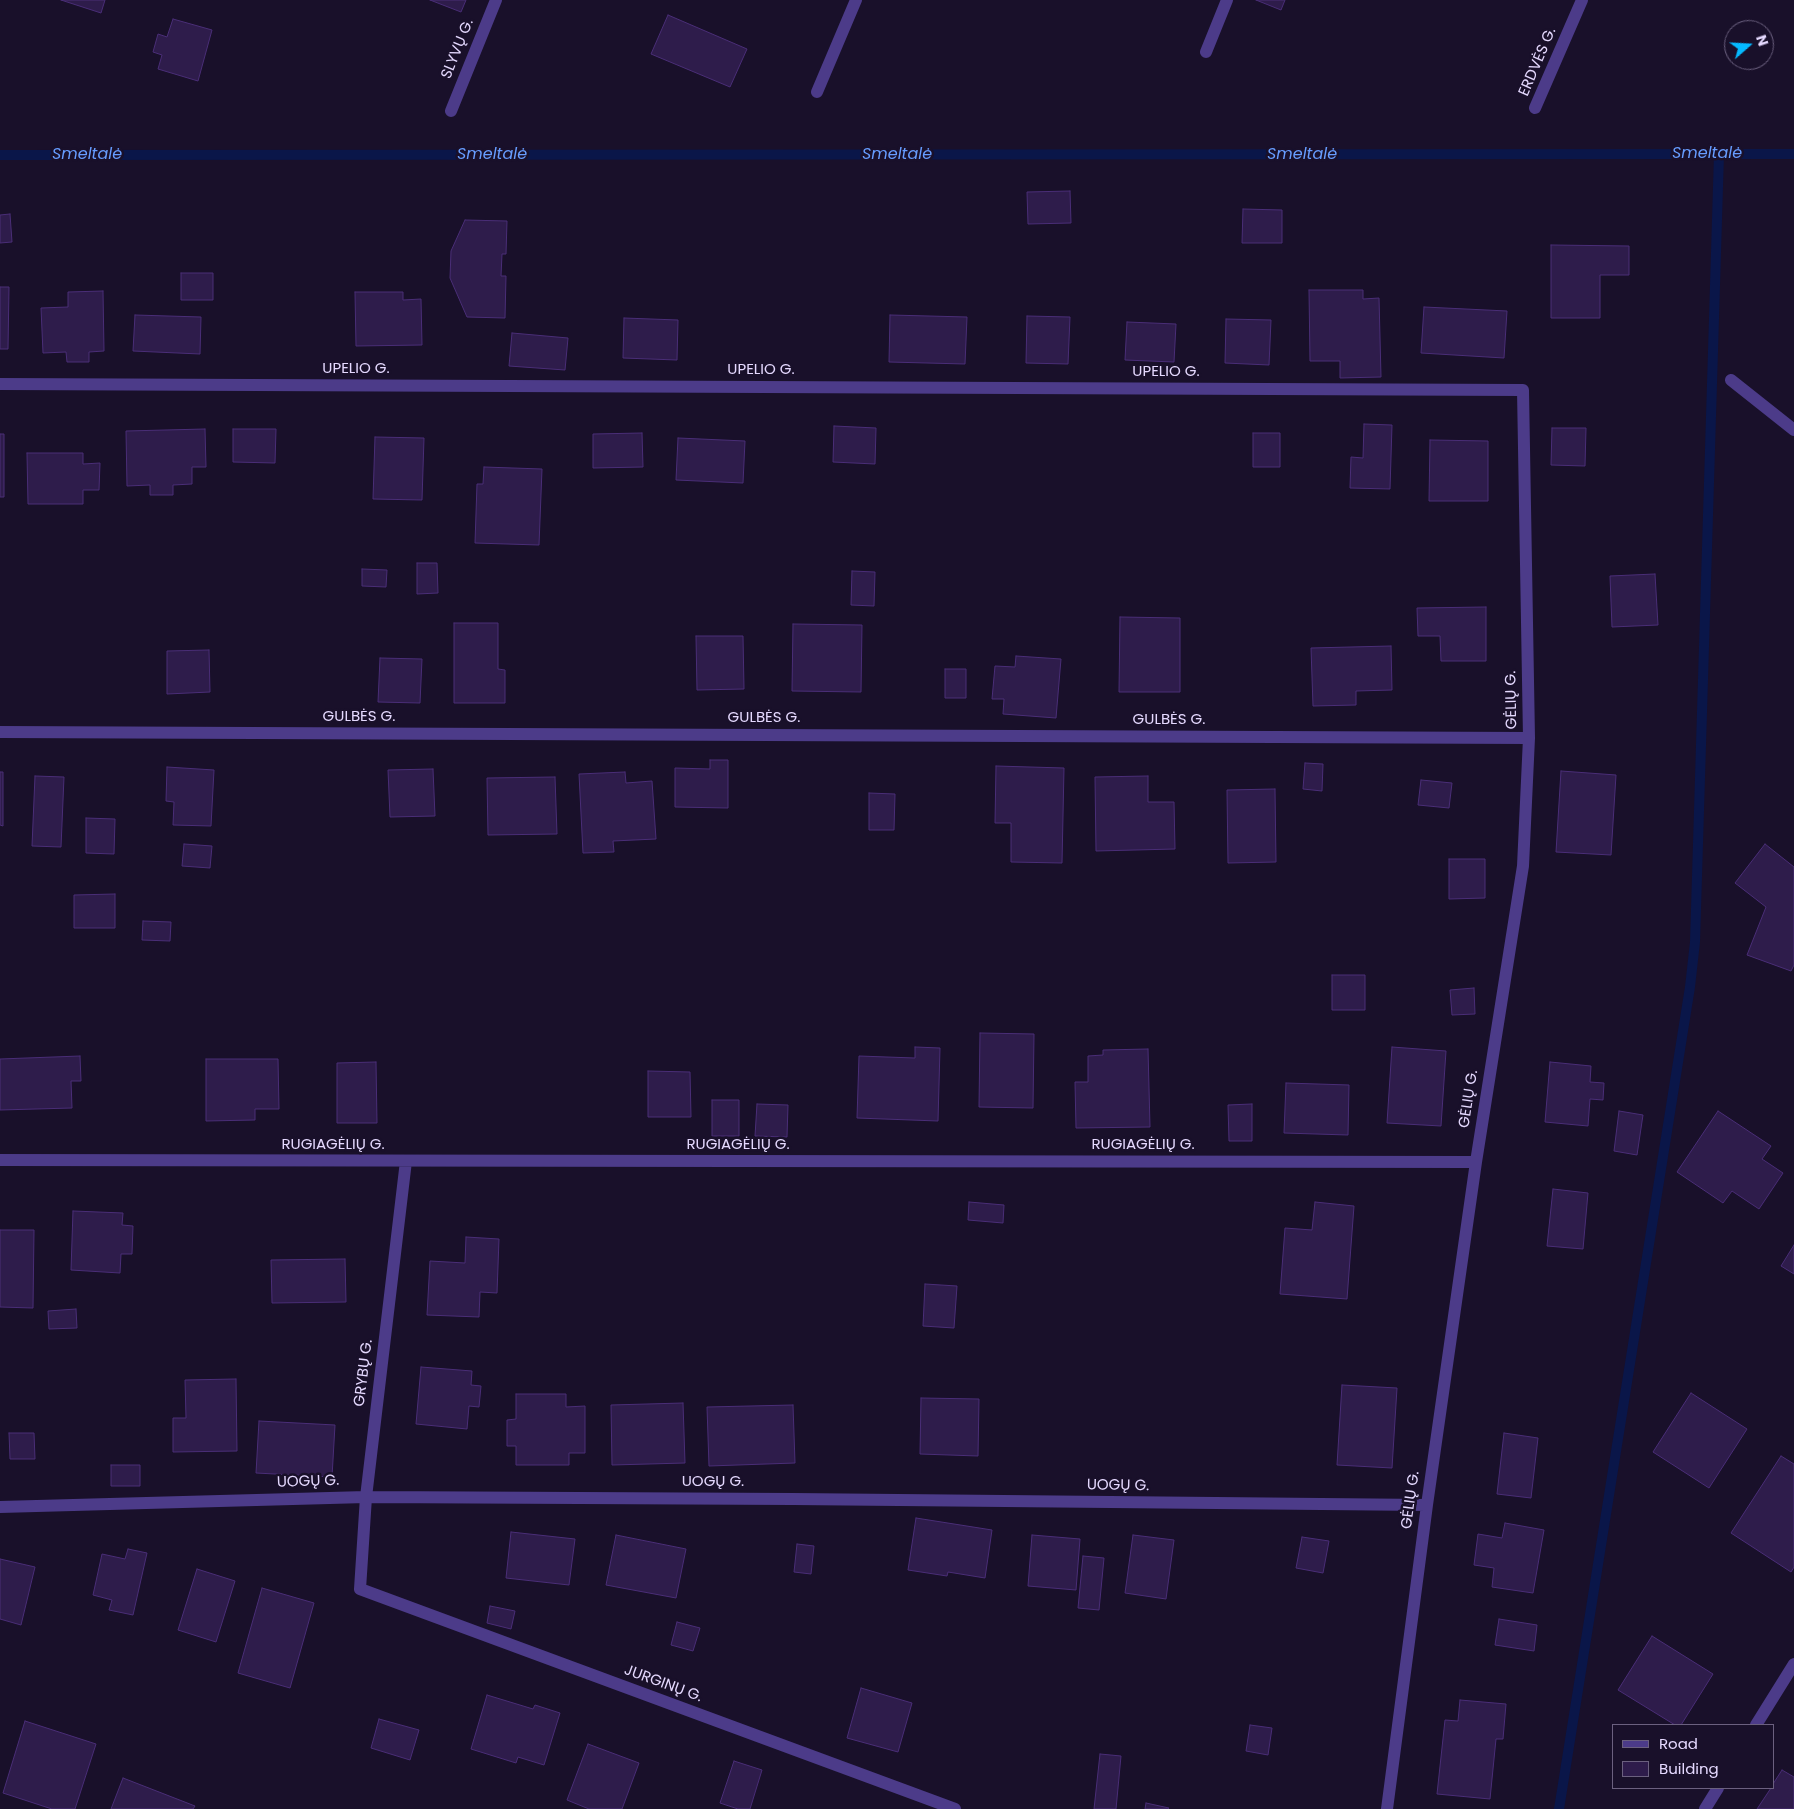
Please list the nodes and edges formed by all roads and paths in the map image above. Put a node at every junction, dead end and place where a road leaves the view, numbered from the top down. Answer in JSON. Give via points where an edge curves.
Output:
{"nodes":[{"id":1,"x":496,"y":0,"type":"edge"},
{"id":2,"x":856,"y":0,"type":"edge"},
{"id":3,"x":1227,"y":0,"type":"edge"},
{"id":4,"x":1582,"y":0,"type":"edge"},
{"id":5,"x":1206,"y":52,"type":"dead end"},
{"id":6,"x":817,"y":92,"type":"dead end"},
{"id":7,"x":1536,"y":108,"type":"dead end"},
{"id":8,"x":451,"y":111,"type":"dead end"},
{"id":9,"x":1731,"y":380,"type":"dead end"},
{"id":10,"x":0,"y":384,"type":"edge"},
{"id":11,"x":1523,"y":390,"type":"joint"},
{"id":12,"x":1794,"y":430,"type":"edge"},
{"id":13,"x":0,"y":732,"type":"edge"},
{"id":14,"x":1529,"y":738,"type":"junction"},
{"id":15,"x":0,"y":1160,"type":"edge"},
{"id":16,"x":406,"y":1161,"type":"junction"},
{"id":17,"x":1476,"y":1162,"type":"junction"},
{"id":18,"x":366,"y":1497,"type":"junction"},
{"id":19,"x":1427,"y":1505,"type":"junction"},
{"id":20,"x":0,"y":1507,"type":"edge"},
{"id":21,"x":360,"y":1589,"type":"joint"},
{"id":22,"x":1794,"y":1664,"type":"edge"},
{"id":23,"x":1757,"y":1724,"type":"edge"},
{"id":24,"x":1717,"y":1789,"type":"edge"},
{"id":25,"x":955,"y":1809,"type":"edge"},
{"id":26,"x":1387,"y":1809,"type":"edge"},
{"id":27,"x":1705,"y":1809,"type":"edge"}],
"edges":[{"from":1,"to":8,"type":"street","name":"SLYVŲ G."},
{"from":2,"to":6,"type":"street"},
{"from":3,"to":5,"type":"street"},
{"from":4,"to":7,"type":"street","name":"ERDVĖS G."},
{"from":9,"to":12,"type":"street"},
{"from":10,"to":11,"type":"street","name":"UPELIO G."},
{"from":11,"to":14,"type":"street","name":"GĖLIŲ G."},
{"from":13,"to":14,"type":"street","name":"GULBĖS G."},
{"from":14,"to":17,"type":"street","name":"GĖLIŲ G.","via":[[1523,866]]},
{"from":15,"to":16,"type":"street","name":"RUGIAGĖLIŲ G."},
{"from":16,"to":17,"type":"street","name":"RUGIAGĖLIŲ G."},
{"from":16,"to":18,"type":"street","name":"GRYBŲ G."},
{"from":17,"to":19,"type":"street","name":"GĖLIŲ G."},
{"from":18,"to":19,"type":"street","name":"UOGŲ G."},
{"from":18,"to":20,"type":"street","name":"UOGŲ G."},
{"from":18,"to":21,"type":"street","name":"GRYBŲ G."},
{"from":19,"to":26,"type":"street","name":"GĖLIŲ G."},
{"from":21,"to":25,"type":"street","name":"JURGINŲ G."},
{"from":22,"to":23,"type":"street"},
{"from":24,"to":27,"type":"street"}]}
